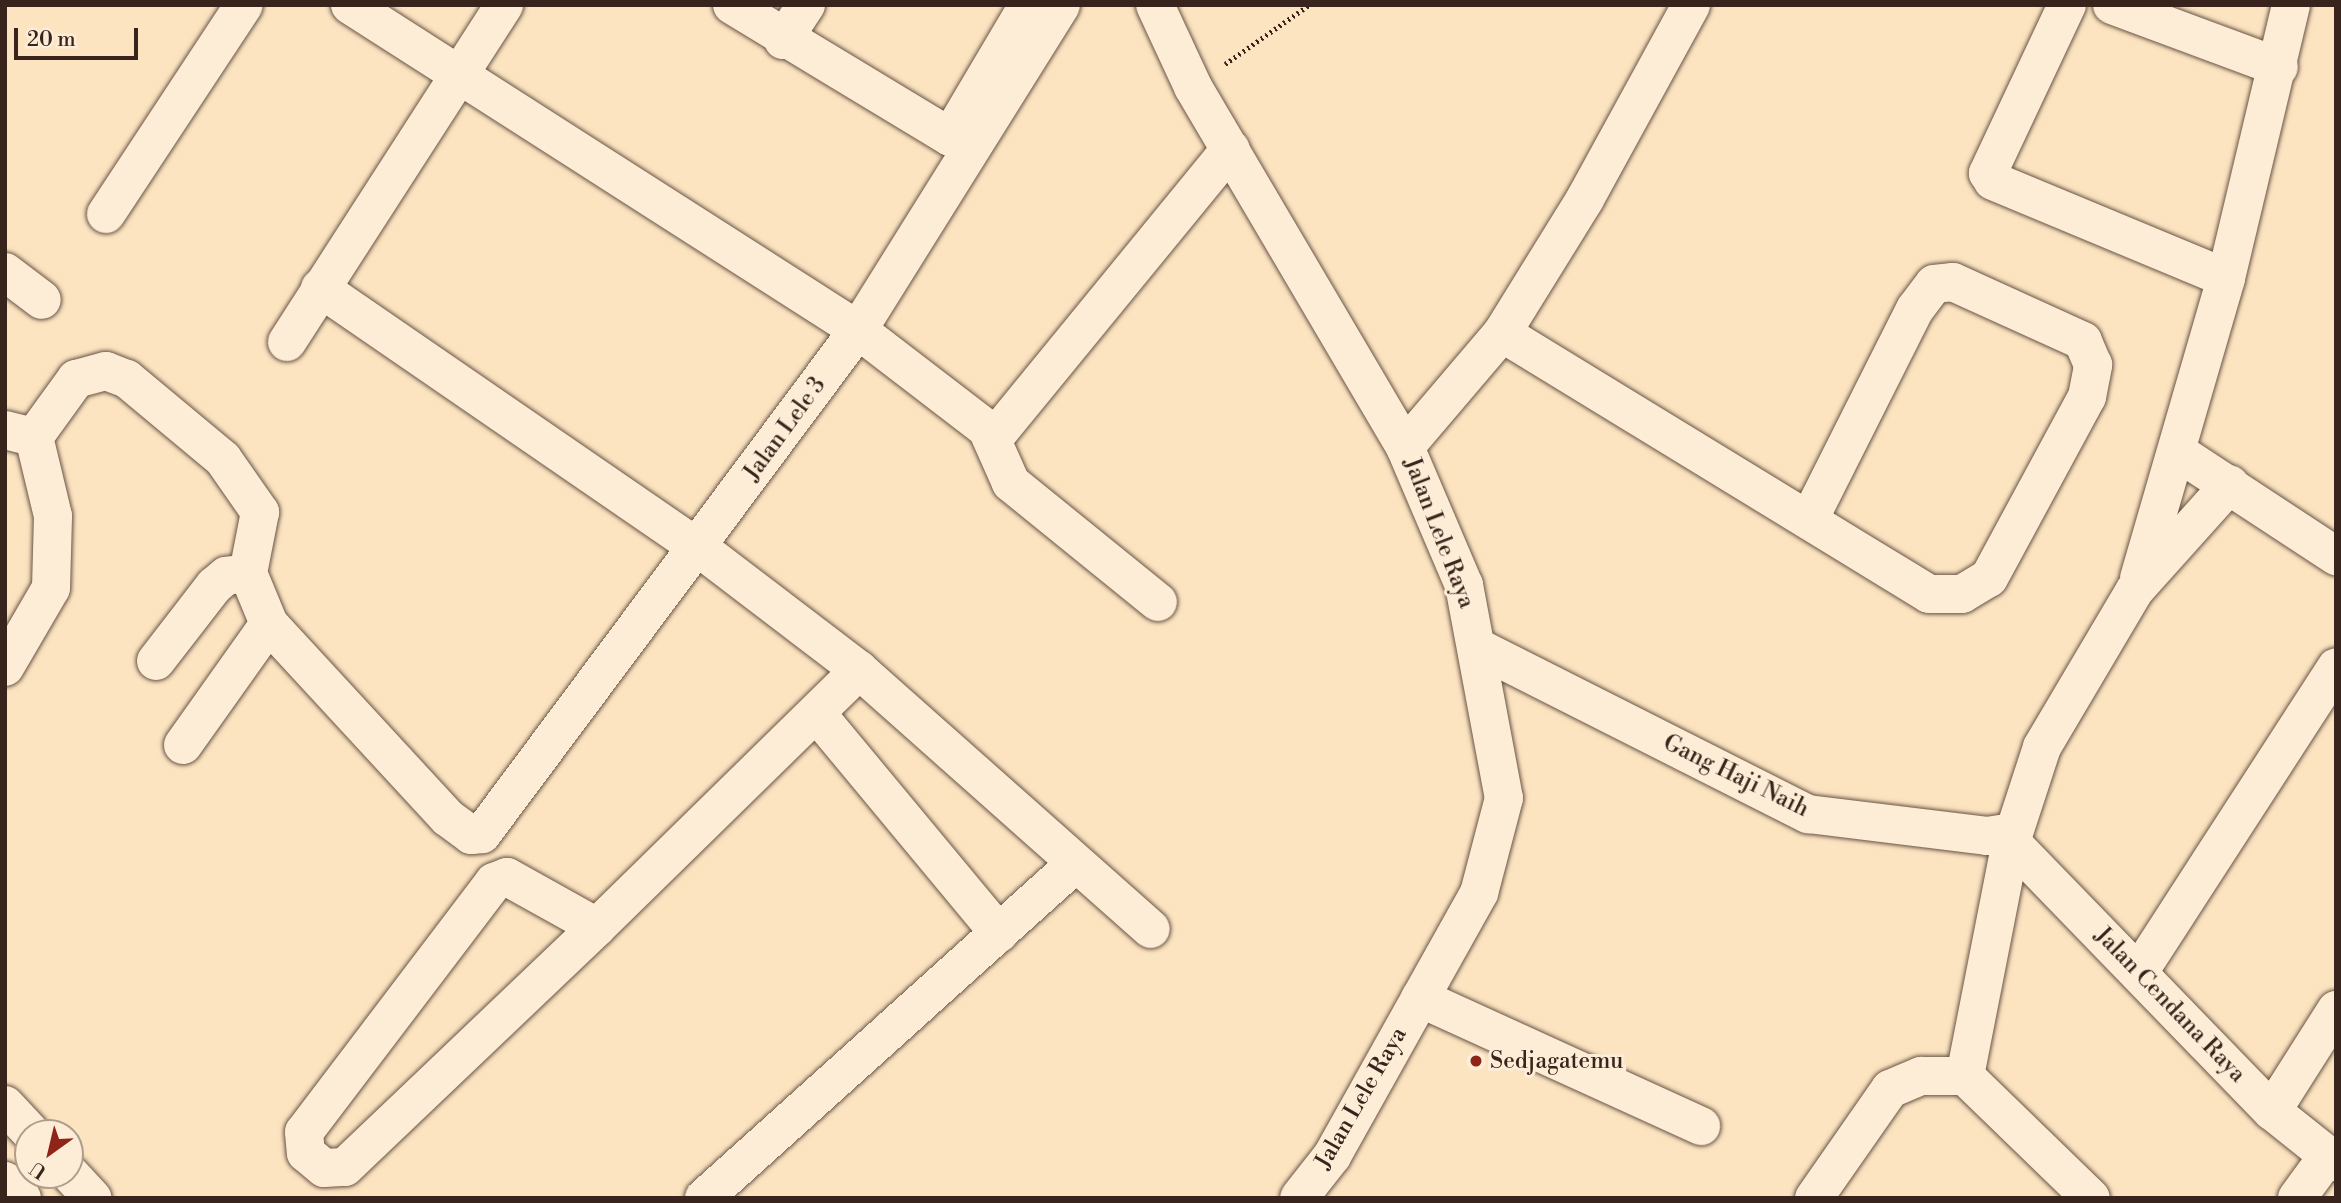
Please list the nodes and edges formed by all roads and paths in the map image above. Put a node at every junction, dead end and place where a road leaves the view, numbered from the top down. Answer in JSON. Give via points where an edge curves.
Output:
{"nodes":[{"id":1,"x":244,"y":5,"type":"edge"},
{"id":2,"x":350,"y":5,"type":"edge"},
{"id":3,"x":504,"y":5,"type":"edge"},
{"id":4,"x":733,"y":5,"type":"edge"},
{"id":5,"x":806,"y":5,"type":"edge"},
{"id":6,"x":1028,"y":5,"type":"edge"},
{"id":7,"x":1061,"y":5,"type":"edge"},
{"id":8,"x":1155,"y":5,"type":"edge"},
{"id":9,"x":1309,"y":5,"type":"edge"},
{"id":10,"x":1691,"y":5,"type":"edge"},
{"id":11,"x":2067,"y":5,"type":"edge"},
{"id":12,"x":2112,"y":5,"type":"edge"},
{"id":13,"x":2291,"y":5,"type":"edge"},
{"id":14,"x":783,"y":40,"type":"junction"},
{"id":15,"x":2279,"y":66,"type":"junction"},
{"id":16,"x":457,"y":74,"type":"junction"},
{"id":17,"x":1193,"y":86,"type":"junction"},
{"id":18,"x":1230,"y":149,"type":"junction"},
{"id":19,"x":106,"y":214,"type":"dead end"},
{"id":20,"x":5,"y":272,"type":"edge"},
{"id":21,"x":2226,"y":278,"type":"junction"},
{"id":22,"x":320,"y":288,"type":"junction"},
{"id":23,"x":42,"y":300,"type":"dead end"},
{"id":24,"x":858,"y":330,"type":"junction"},
{"id":25,"x":1502,"y":333,"type":"junction"},
{"id":26,"x":287,"y":342,"type":"dead end"},
{"id":27,"x":20,"y":434,"type":"edge"},
{"id":28,"x":993,"y":439,"type":"junction"},
{"id":29,"x":1405,"y":447,"type":"junction"},
{"id":30,"x":2179,"y":453,"type":"junction"},
{"id":31,"x":2230,"y":484,"type":"junction"},
{"id":32,"x":1810,"y":518,"type":"junction"},
{"id":33,"x":699,"y":548,"type":"junction"},
{"id":34,"x":2336,"y":555,"type":"edge"},
{"id":35,"x":248,"y":573,"type":"junction"},
{"id":36,"x":2135,"y":590,"type":"junction"},
{"id":37,"x":1158,"y":602,"type":"dead end"},
{"id":38,"x":270,"y":624,"type":"junction"},
{"id":39,"x":1479,"y":648,"type":"junction"},
{"id":40,"x":156,"y":661,"type":"dead end"},
{"id":41,"x":5,"y":667,"type":"edge"},
{"id":42,"x":2336,"y":667,"type":"edge"},
{"id":43,"x":859,"y":670,"type":"junction"},
{"id":44,"x":817,"y":714,"type":"junction"},
{"id":45,"x":183,"y":745,"type":"dead end"},
{"id":46,"x":2012,"y":837,"type":"junction"},
{"id":47,"x":1075,"y":864,"type":"junction"},
{"id":48,"x":597,"y":927,"type":"junction"},
{"id":49,"x":1151,"y":929,"type":"dead end"},
{"id":50,"x":999,"y":933,"type":"junction"},
{"id":51,"x":2139,"y":972,"type":"junction"},
{"id":52,"x":1420,"y":998,"type":"junction"},
{"id":53,"x":2336,"y":1010,"type":"edge"},
{"id":54,"x":1965,"y":1076,"type":"junction"},
{"id":55,"x":5,"y":1105,"type":"edge"},
{"id":56,"x":2272,"y":1111,"type":"junction"},
{"id":57,"x":18,"y":1119,"type":"edge"},
{"id":58,"x":1701,"y":1126,"type":"dead end"},
{"id":59,"x":2331,"y":1159,"type":"edge"},
{"id":60,"x":5,"y":1181,"type":"edge"},
{"id":61,"x":2071,"y":1191,"type":"edge"},
{"id":62,"x":22,"y":1198,"type":"edge"},
{"id":63,"x":704,"y":1198,"type":"edge"},
{"id":64,"x":1299,"y":1198,"type":"edge"},
{"id":65,"x":1814,"y":1198,"type":"edge"},
{"id":66,"x":2297,"y":1198,"type":"edge"}],
"edges":[{"from":1,"to":19,"type":"street"},
{"from":2,"to":16,"type":"street"},
{"from":3,"to":16,"type":"street"},
{"from":4,"to":14,"type":"street"},
{"from":5,"to":14,"type":"street"},
{"from":6,"to":14,"type":"street","via":[[950,137]]},
{"from":7,"to":24,"type":"street","name":"Jalan Lele 3"},
{"from":8,"to":17,"type":"street","name":"Jalan Lele Raya"},
{"from":9,"to":17,"type":"path"},
{"from":10,"to":25,"type":"street","via":[[1585,199]]},
{"from":11,"to":21,"type":"street","via":[[1988,173],[1993,181]]},
{"from":12,"to":15,"type":"street"},
{"from":13,"to":15,"type":"street"},
{"from":15,"to":21,"type":"street"},
{"from":16,"to":22,"type":"street"},
{"from":16,"to":24,"type":"street"},
{"from":17,"to":18,"type":"street","name":"Jalan Lele Raya"},
{"from":18,"to":28,"type":"street"},
{"from":18,"to":29,"type":"street","name":"Jalan Lele Raya"},
{"from":20,"to":23,"type":"street"},
{"from":21,"to":30,"type":"street"},
{"from":22,"to":26,"type":"street"},
{"from":22,"to":33,"type":"street"},
{"from":24,"to":28,"type":"street"},
{"from":24,"to":33,"type":"street","name":"Jalan Lele 3"},
{"from":25,"to":29,"type":"street"},
{"from":25,"to":32,"type":"street"},
{"from":27,"to":35,"type":"street","via":[[76,379],[91,371],[127,379],[223,459],[253,500],[258,527]]},
{"from":27,"to":41,"type":"street","via":[[53,516],[51,588]]},
{"from":28,"to":37,"type":"street","via":[[1011,483]]},
{"from":29,"to":39,"type":"street","name":"Jalan Lele Raya","via":[[1464,585]]},
{"from":30,"to":31,"type":"street"},
{"from":30,"to":36,"type":"street"},
{"from":31,"to":34,"type":"street"},
{"from":31,"to":36,"type":"street"},
{"from":32,"to":32,"type":"street","via":[[1929,594],[1962,594],[1989,578],[2087,397],[2092,365],[2083,341],[1953,282],[1934,284],[1915,309]]},
{"from":33,"to":38,"type":"street","name":"Jalan Lele 3","via":[[482,834],[471,835],[447,818]]},
{"from":33,"to":43,"type":"street"},
{"from":35,"to":38,"type":"street"},
{"from":35,"to":40,"type":"street","via":[[226,576],[214,586]]},
{"from":36,"to":46,"type":"street","via":[[2042,747]]},
{"from":38,"to":45,"type":"street"},
{"from":39,"to":46,"type":"street","name":"Gang Haji Naih","via":[[1808,814]]},
{"from":39,"to":52,"type":"street","name":"Jalan Lele Raya","via":[[1504,799],[1479,893]]},
{"from":42,"to":51,"type":"street"},
{"from":43,"to":44,"type":"street"},
{"from":43,"to":47,"type":"street"},
{"from":44,"to":48,"type":"street"},
{"from":44,"to":50,"type":"street"},
{"from":46,"to":51,"type":"street","name":"Jalan Cendana Raya"},
{"from":46,"to":54,"type":"street"},
{"from":47,"to":49,"type":"street"},
{"from":47,"to":50,"type":"street"},
{"from":48,"to":48,"type":"street","via":[[345,1167],[324,1168],[306,1153],[304,1132],[494,883],[507,877]]},
{"from":50,"to":63,"type":"street"},
{"from":51,"to":56,"type":"street","name":"Jalan Cendana Raya"},
{"from":52,"to":58,"type":"street"},
{"from":52,"to":64,"type":"street","name":"Jalan Lele Raya","via":[[1332,1156]]},
{"from":53,"to":56,"type":"street"},
{"from":54,"to":61,"type":"street"},
{"from":54,"to":65,"type":"street","via":[[1921,1076],[1890,1089]]},
{"from":55,"to":57,"type":"street"},
{"from":56,"to":59,"type":"street","name":"Jalan Cendana Raya"},
{"from":59,"to":66,"type":"street"},
{"from":60,"to":62,"type":"street"}]}
